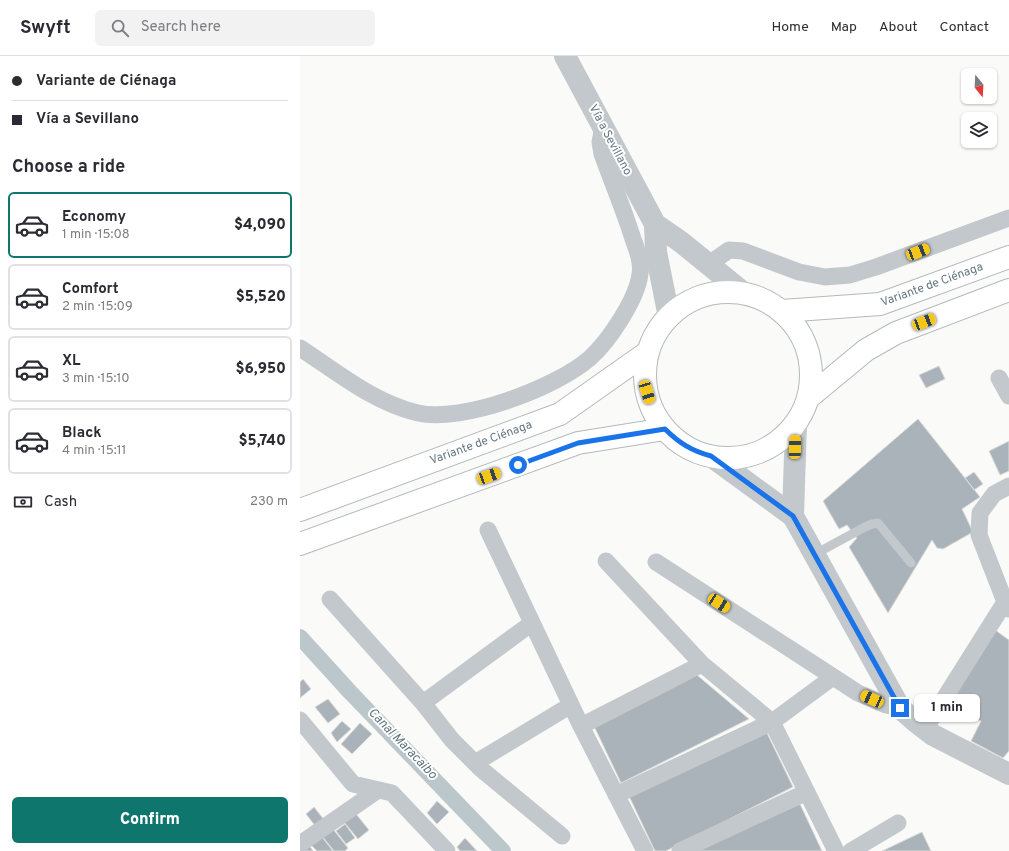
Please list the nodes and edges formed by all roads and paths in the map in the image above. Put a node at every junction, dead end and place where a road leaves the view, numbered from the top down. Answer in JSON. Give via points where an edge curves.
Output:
{"nodes":[{"id":1,"x":565,"y":56,"type":"edge"},
{"id":2,"x":603,"y":127,"type":"junction"},
{"id":3,"x":1009,"y":218,"type":"edge"},
{"id":4,"x":655,"y":224,"type":"junction"},
{"id":5,"x":1009,"y":257,"type":"edge"},
{"id":6,"x":709,"y":264,"type":"junction"},
{"id":7,"x":1009,"y":290,"type":"edge"},
{"id":8,"x":745,"y":294,"type":"junction"},
{"id":9,"x":782,"y":311,"type":"junction"},
{"id":10,"x":669,"y":317,"type":"junction"},
{"id":11,"x":300,"y":348,"type":"edge"},
{"id":12,"x":648,"y":352,"type":"junction"},
{"id":13,"x":999,"y":378,"type":"dead end"},
{"id":14,"x":1009,"y":396,"type":"edge"},
{"id":15,"x":808,"y":398,"type":"junction"},
{"id":16,"x":796,"y":423,"type":"junction"},
{"id":17,"x":665,"y":429,"type":"junction"},
{"id":18,"x":711,"y":456,"type":"junction"},
{"id":19,"x":1009,"y":486,"type":"edge"},
{"id":20,"x":300,"y":510,"type":"edge"},
{"id":21,"x":793,"y":516,"type":"junction"},
{"id":22,"x":488,"y":530,"type":"dead end"},
{"id":23,"x":300,"y":544,"type":"edge"},
{"id":24,"x":815,"y":554,"type":"junction"},
{"id":25,"x":606,"y":560,"type":"dead end"},
{"id":26,"x":656,"y":562,"type":"dead end"},
{"id":27,"x":911,"y":563,"type":"dead end"},
{"id":28,"x":330,"y":599,"type":"dead end"},
{"id":29,"x":1007,"y":606,"type":"edge"},
{"id":30,"x":532,"y":623,"type":"junction"},
{"id":31,"x":702,"y":664,"type":"junction"},
{"id":32,"x":833,"y":677,"type":"junction"},
{"id":33,"x":423,"y":703,"type":"junction"},
{"id":34,"x":571,"y":705,"type":"junction"},
{"id":35,"x":900,"y":708,"type":"junction"},
{"id":36,"x":772,"y":722,"type":"junction"},
{"id":37,"x":301,"y":724,"type":"edge"},
{"id":38,"x":581,"y":726,"type":"junction"},
{"id":39,"x":929,"y":732,"type":"junction"},
{"id":40,"x":475,"y":763,"type":"junction"},
{"id":41,"x":1009,"y":774,"type":"edge"},
{"id":42,"x":378,"y":790,"type":"junction"},
{"id":43,"x":807,"y":792,"type":"junction"},
{"id":44,"x":616,"y":795,"type":"junction"},
{"id":45,"x":898,"y":823,"type":"dead end"},
{"id":46,"x":562,"y":836,"type":"dead end"},
{"id":47,"x":300,"y":844,"type":"edge"},
{"id":48,"x":448,"y":851,"type":"edge"},
{"id":49,"x":645,"y":851,"type":"edge"},
{"id":50,"x":680,"y":851,"type":"edge"},
{"id":51,"x":836,"y":851,"type":"edge"},
{"id":52,"x":851,"y":851,"type":"edge"}],
"edges":[{"from":1,"to":2,"type":"street","name":"Vía a Sevillano"},
{"from":2,"to":4,"type":"street","name":"Vía a Sevillano"},
{"from":2,"to":11,"type":"street","via":[[600,142],[602,154],[640,259],[640,273],[633,297],[618,323],[590,358],[551,383],[516,397],[471,411],[442,415],[420,414],[400,409],[373,396]]},
{"from":3,"to":6,"type":"street","via":[[876,268],[850,275],[825,277],[799,272],[744,251],[729,250]]},
{"from":4,"to":6,"type":"street","name":"Vía a Sevillano"},
{"from":4,"to":10,"type":"street","name":"Vía a Sevillano","via":[[656,252]]},
{"from":5,"to":9,"type":"highway","name":"Variante de Ciénaga","via":[[880,304]]},
{"from":6,"to":8,"type":"street","name":"Vía a Sevillano"},
{"from":7,"to":15,"type":"highway","via":[[896,333],[866,350]]},
{"from":8,"to":9,"type":"highway","via":[[771,303]]},
{"from":8,"to":10,"type":"highway","via":[[718,293],[704,296],[686,304]]},
{"from":9,"to":15,"type":"highway","via":[[792,321],[806,344],[811,371]]},
{"from":10,"to":12,"type":"highway","via":[[653,339]]},
{"from":12,"to":17,"type":"highway","via":[[645,379],[650,406]]},
{"from":12,"to":20,"type":"highway","name":"Variante de Ciénaga","via":[[560,414]]},
{"from":13,"to":14,"type":"street"},
{"from":15,"to":16,"type":"highway"},
{"from":16,"to":18,"type":"highway","via":[[777,442],[765,449],[732,457]]},
{"from":16,"to":21,"type":"street"},
{"from":17,"to":18,"type":"highway","via":[[686,446]]},
{"from":17,"to":23,"type":"highway","via":[[578,443]]},
{"from":18,"to":21,"type":"street"},
{"from":19,"to":29,"type":"street","via":[[994,494],[980,513],[979,535]]},
{"from":21,"to":24,"type":"street"},
{"from":22,"to":30,"type":"street"},
{"from":24,"to":27,"type":"lane","via":[[865,527],[878,523]]},
{"from":24,"to":35,"type":"street"},
{"from":25,"to":31,"type":"street"},
{"from":26,"to":32,"type":"street"},
{"from":28,"to":33,"type":"street"},
{"from":29,"to":39,"type":"street"},
{"from":30,"to":33,"type":"street"},
{"from":30,"to":34,"type":"street"},
{"from":31,"to":36,"type":"street"},
{"from":31,"to":38,"type":"street"},
{"from":32,"to":35,"type":"street","via":[[858,693]]},
{"from":32,"to":36,"type":"street"},
{"from":33,"to":40,"type":"street","via":[[452,740]]},
{"from":34,"to":38,"type":"street"},
{"from":34,"to":40,"type":"street"},
{"from":35,"to":39,"type":"street"},
{"from":36,"to":43,"type":"street"},
{"from":36,"to":44,"type":"street"},
{"from":37,"to":42,"type":"street","via":[[353,784]]},
{"from":38,"to":44,"type":"street"},
{"from":39,"to":41,"type":"street"},
{"from":40,"to":46,"type":"street"},
{"from":42,"to":47,"type":"street"},
{"from":42,"to":48,"type":"street","via":[[392,793]]},
{"from":43,"to":50,"type":"street"},
{"from":43,"to":51,"type":"street"},
{"from":44,"to":49,"type":"street"},
{"from":45,"to":52,"type":"street"}]}
